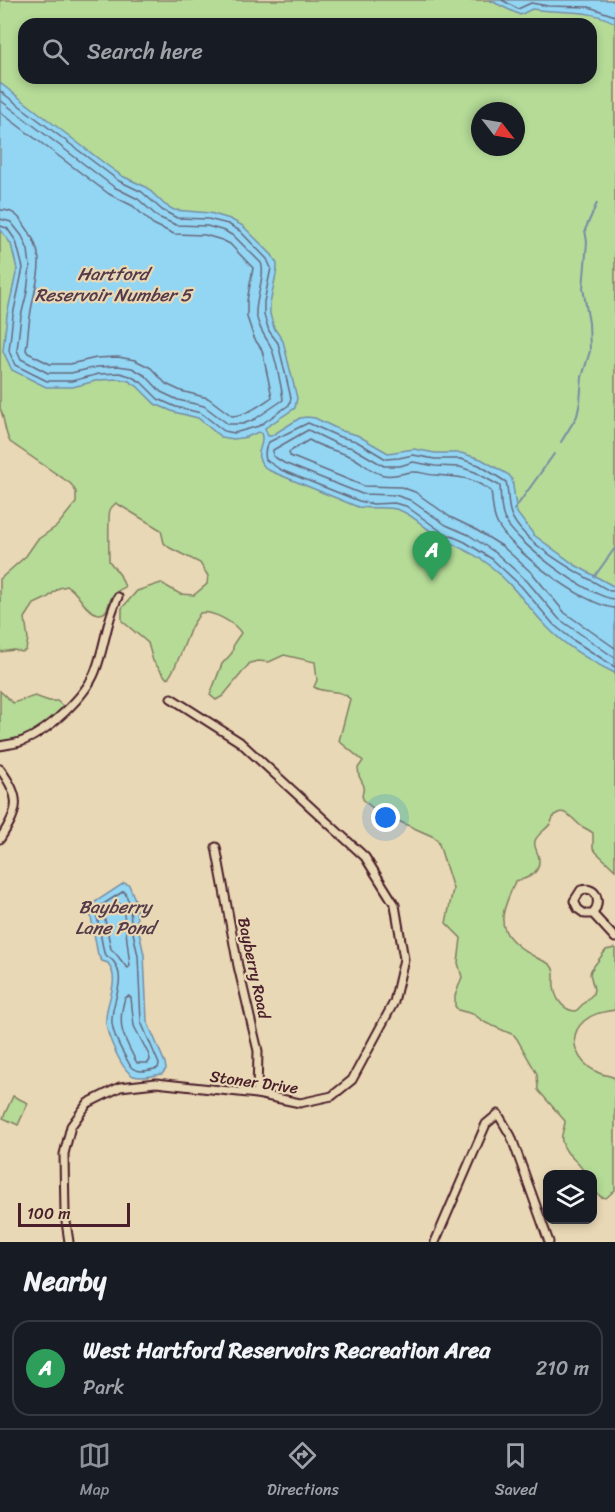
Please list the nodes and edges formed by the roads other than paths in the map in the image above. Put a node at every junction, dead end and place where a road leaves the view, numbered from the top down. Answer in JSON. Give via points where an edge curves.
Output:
{"nodes":[{"id":1,"x":118,"y":597,"type":"dead end"},
{"id":2,"x":171,"y":698,"type":"dead end"},
{"id":3,"x":0,"y":746,"type":"edge"},
{"id":4,"x":0,"y":769,"type":"edge"},
{"id":5,"x":0,"y":839,"type":"edge"},
{"id":6,"x":216,"y":847,"type":"dead end"},
{"id":7,"x":593,"y":914,"type":"dead end"},
{"id":8,"x":615,"y":938,"type":"edge"},
{"id":9,"x":257,"y":1094,"type":"junction"},
{"id":10,"x":69,"y":1242,"type":"edge"},
{"id":11,"x":435,"y":1242,"type":"edge"},
{"id":12,"x":549,"y":1242,"type":"edge"}],
"edges":[{"from":1,"to":3,"type":"street","via":[[94,674],[77,698],[43,730]]},
{"from":2,"to":9,"type":"street","name":"Stoner Drive","via":[[240,742],[331,826],[364,857],[395,905],[404,959],[394,1002],[352,1080],[332,1096],[300,1103]]},
{"from":4,"to":5,"type":"street","via":[[14,789],[16,805]]},
{"from":6,"to":9,"type":"street","name":"Bayberry Road","via":[[258,1051]]},
{"from":7,"to":8,"type":"street"},
{"from":9,"to":10,"type":"street","name":"Stoner Drive","via":[[156,1083],[120,1087],[88,1103],[70,1126],[64,1154]]},
{"from":11,"to":12,"type":"street","via":[[486,1124],[498,1114],[511,1136]]}]}
